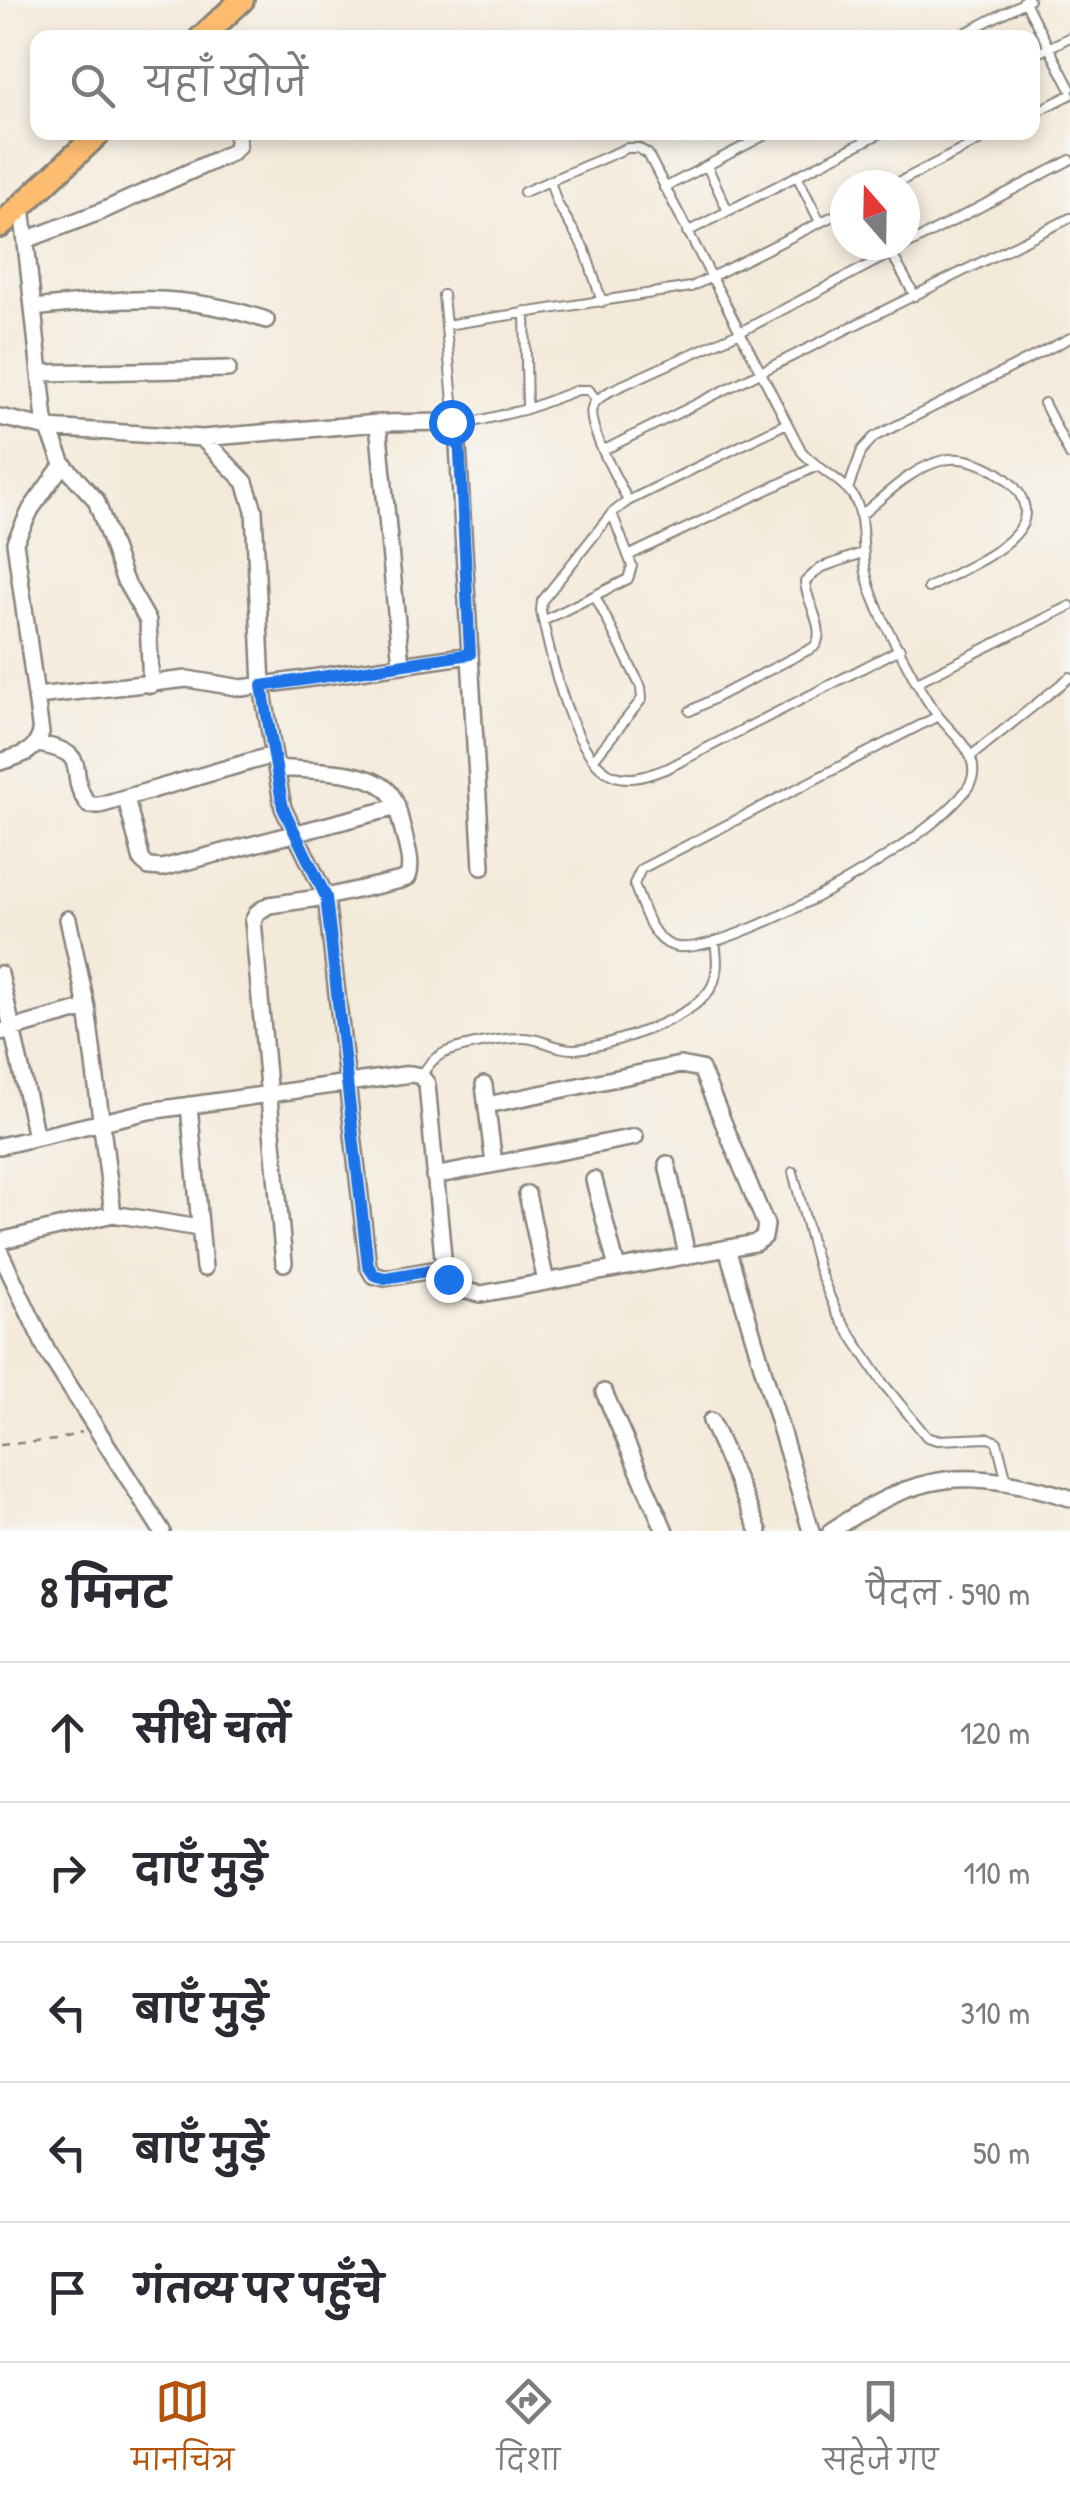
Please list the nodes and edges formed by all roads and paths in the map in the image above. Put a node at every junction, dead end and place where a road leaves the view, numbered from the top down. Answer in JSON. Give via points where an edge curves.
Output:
{"nodes":[{"id":1,"x":242,"y":0,"type":"edge"},
{"id":2,"x":1026,"y":1,"type":"edge"},
{"id":3,"x":210,"y":30,"type":"edge"},
{"id":4,"x":970,"y":30,"type":"edge"},
{"id":5,"x":1040,"y":30,"type":"edge"},
{"id":6,"x":1040,"y":31,"type":"edge"},
{"id":7,"x":1070,"y":37,"type":"edge"},
{"id":8,"x":1048,"y":48,"type":"junction"},
{"id":9,"x":1040,"y":52,"type":"edge"},
{"id":10,"x":1070,"y":92,"type":"edge"},
{"id":11,"x":1040,"y":109,"type":"edge"},
{"id":12,"x":92,"y":140,"type":"edge"},
{"id":13,"x":238,"y":140,"type":"edge"},
{"id":14,"x":756,"y":140,"type":"edge"},
{"id":15,"x":867,"y":140,"type":"edge"},
{"id":16,"x":980,"y":140,"type":"edge"},
{"id":17,"x":1070,"y":160,"type":"edge"},
{"id":18,"x":707,"y":166,"type":"junction"},
{"id":19,"x":920,"y":171,"type":"edge"},
{"id":20,"x":797,"y":176,"type":"junction"},
{"id":21,"x":550,"y":181,"type":"junction"},
{"id":22,"x":664,"y":188,"type":"junction"},
{"id":23,"x":524,"y":192,"type":"dead end"},
{"id":24,"x":22,"y":206,"type":"junction"},
{"id":25,"x":728,"y":211,"type":"junction"},
{"id":26,"x":830,"y":217,"type":"edge"},
{"id":27,"x":1070,"y":218,"type":"edge"},
{"id":28,"x":820,"y":222,"type":"junction"},
{"id":29,"x":0,"y":226,"type":"edge"},
{"id":30,"x":687,"y":232,"type":"junction"},
{"id":31,"x":920,"y":234,"type":"edge"},
{"id":32,"x":26,"y":240,"type":"junction"},
{"id":33,"x":870,"y":260,"type":"edge"},
{"id":34,"x":896,"y":260,"type":"edge"},
{"id":35,"x":711,"y":278,"type":"junction"},
{"id":36,"x":443,"y":295,"type":"dead end"},
{"id":37,"x":915,"y":296,"type":"junction"},
{"id":38,"x":602,"y":302,"type":"junction"},
{"id":39,"x":34,"y":308,"type":"junction"},
{"id":40,"x":525,"y":311,"type":"junction"},
{"id":41,"x":266,"y":320,"type":"dead end"},
{"id":42,"x":446,"y":325,"type":"junction"},
{"id":43,"x":740,"y":332,"type":"junction"},
{"id":44,"x":1070,"y":338,"type":"edge"},
{"id":45,"x":228,"y":368,"type":"dead end"},
{"id":46,"x":41,"y":373,"type":"junction"},
{"id":47,"x":761,"y":373,"type":"junction"},
{"id":48,"x":597,"y":400,"type":"junction"},
{"id":49,"x":1044,"y":404,"type":"dead end"},
{"id":50,"x":527,"y":409,"type":"junction"},
{"id":51,"x":0,"y":417,"type":"edge"},
{"id":52,"x":378,"y":423,"type":"junction"},
{"id":53,"x":787,"y":423,"type":"junction"},
{"id":54,"x":454,"y":424,"type":"junction"},
{"id":55,"x":48,"y":428,"type":"junction"},
{"id":56,"x":202,"y":438,"type":"junction"},
{"id":57,"x":604,"y":450,"type":"junction"},
{"id":58,"x":1070,"y":455,"type":"edge"},
{"id":59,"x":63,"y":464,"type":"junction"},
{"id":60,"x":816,"y":467,"type":"junction"},
{"id":61,"x":848,"y":488,"type":"junction"},
{"id":62,"x":628,"y":500,"type":"junction"},
{"id":63,"x":612,"y":513,"type":"junction"},
{"id":64,"x":860,"y":516,"type":"junction"},
{"id":65,"x":862,"y":553,"type":"junction"},
{"id":66,"x":628,"y":556,"type":"junction"},
{"id":67,"x":928,"y":588,"type":"dead end"},
{"id":68,"x":595,"y":596,"type":"junction"},
{"id":69,"x":1070,"y":606,"type":"edge"},
{"id":70,"x":543,"y":621,"type":"junction"},
{"id":71,"x":900,"y":649,"type":"junction"},
{"id":72,"x":470,"y":654,"type":"junction"},
{"id":73,"x":401,"y":665,"type":"junction"},
{"id":74,"x":1070,"y":677,"type":"edge"},
{"id":75,"x":916,"y":682,"type":"junction"},
{"id":76,"x":151,"y":685,"type":"junction"},
{"id":77,"x":262,"y":686,"type":"junction"},
{"id":78,"x":38,"y":696,"type":"junction"},
{"id":79,"x":690,"y":711,"type":"dead end"},
{"id":80,"x":938,"y":716,"type":"junction"},
{"id":81,"x":38,"y":744,"type":"junction"},
{"id":82,"x":970,"y":756,"type":"junction"},
{"id":83,"x":594,"y":759,"type":"junction"},
{"id":84,"x":0,"y":762,"type":"edge"},
{"id":85,"x":275,"y":762,"type":"junction"},
{"id":86,"x":126,"y":798,"type":"junction"},
{"id":87,"x":397,"y":807,"type":"junction"},
{"id":88,"x":294,"y":834,"type":"junction"},
{"id":89,"x":482,"y":867,"type":"dead end"},
{"id":90,"x":326,"y":897,"type":"junction"},
{"id":91,"x":68,"y":919,"type":"dead end"},
{"id":92,"x":716,"y":941,"type":"junction"},
{"id":93,"x":0,"y":974,"type":"edge"},
{"id":94,"x":87,"y":1008,"type":"junction"},
{"id":95,"x":6,"y":1030,"type":"edge"},
{"id":96,"x":421,"y":1076,"type":"junction"},
{"id":97,"x":346,"y":1084,"type":"junction"},
{"id":98,"x":484,"y":1085,"type":"dead end"},
{"id":99,"x":267,"y":1095,"type":"junction"},
{"id":100,"x":189,"y":1105,"type":"junction"},
{"id":101,"x":487,"y":1105,"type":"junction"},
{"id":102,"x":100,"y":1121,"type":"junction"},
{"id":103,"x":634,"y":1136,"type":"dead end"},
{"id":104,"x":36,"y":1137,"type":"junction"},
{"id":105,"x":0,"y":1146,"type":"edge"},
{"id":106,"x":494,"y":1164,"type":"junction"},
{"id":107,"x":666,"y":1164,"type":"dead end"},
{"id":108,"x":793,"y":1172,"type":"dead end"},
{"id":109,"x":434,"y":1176,"type":"junction"},
{"id":110,"x":594,"y":1180,"type":"dead end"},
{"id":111,"x":527,"y":1194,"type":"dead end"},
{"id":112,"x":113,"y":1214,"type":"junction"},
{"id":113,"x":200,"y":1228,"type":"junction"},
{"id":114,"x":0,"y":1241,"type":"edge"},
{"id":115,"x":727,"y":1248,"type":"junction"},
{"id":116,"x":0,"y":1252,"type":"edge"},
{"id":117,"x":687,"y":1255,"type":"junction"},
{"id":118,"x":284,"y":1262,"type":"dead end"},
{"id":119,"x":204,"y":1268,"type":"dead end"},
{"id":120,"x":444,"y":1268,"type":"junction"},
{"id":121,"x":618,"y":1268,"type":"junction"},
{"id":122,"x":546,"y":1282,"type":"junction"},
{"id":123,"x":604,"y":1392,"type":"dead end"},
{"id":124,"x":711,"y":1421,"type":"dead end"},
{"id":125,"x":93,"y":1427,"type":"junction"},
{"id":126,"x":0,"y":1445,"type":"edge"},
{"id":127,"x":1007,"y":1480,"type":"junction"},
{"id":128,"x":1068,"y":1501,"type":"edge"},
{"id":129,"x":162,"y":1531,"type":"edge"},
{"id":130,"x":665,"y":1531,"type":"edge"},
{"id":131,"x":759,"y":1531,"type":"edge"},
{"id":132,"x":811,"y":1531,"type":"edge"},
{"id":133,"x":832,"y":1531,"type":"edge"}],
"edges":[{"from":1,"to":3,"type":"main road"},
{"from":2,"to":4,"type":"lane"},
{"from":2,"to":5,"type":"lane"},
{"from":6,"to":8,"type":"lane"},
{"from":7,"to":8,"type":"lane"},
{"from":8,"to":9,"type":"lane"},
{"from":8,"to":10,"type":"lane"},
{"from":10,"to":11,"type":"lane"},
{"from":12,"to":24,"type":"main road"},
{"from":13,"to":32,"type":"street","via":[[231,153]]},
{"from":14,"to":18,"type":"lane"},
{"from":15,"to":20,"type":"lane"},
{"from":16,"to":19,"type":"lane"},
{"from":17,"to":31,"type":"lane"},
{"from":18,"to":22,"type":"lane"},
{"from":18,"to":25,"type":"lane"},
{"from":20,"to":25,"type":"lane"},
{"from":20,"to":28,"type":"lane"},
{"from":21,"to":22,"type":"lane","via":[[638,148],[648,154]]},
{"from":21,"to":23,"type":"lane"},
{"from":21,"to":38,"type":"lane"},
{"from":22,"to":30,"type":"lane"},
{"from":24,"to":29,"type":"main road"},
{"from":24,"to":32,"type":"street"},
{"from":25,"to":30,"type":"lane"},
{"from":26,"to":28,"type":"lane"},
{"from":27,"to":37,"type":"lane"},
{"from":28,"to":35,"type":"lane"},
{"from":30,"to":35,"type":"lane"},
{"from":32,"to":39,"type":"street"},
{"from":33,"to":43,"type":"lane"},
{"from":34,"to":37,"type":"lane"},
{"from":35,"to":38,"type":"lane","via":[[665,294]]},
{"from":35,"to":43,"type":"lane"},
{"from":36,"to":42,"type":"lane"},
{"from":37,"to":47,"type":"lane"},
{"from":38,"to":40,"type":"lane"},
{"from":39,"to":41,"type":"street","via":[[168,299]]},
{"from":39,"to":46,"type":"street"},
{"from":40,"to":42,"type":"lane"},
{"from":40,"to":50,"type":"lane"},
{"from":42,"to":54,"type":"lane"},
{"from":43,"to":47,"type":"lane"},
{"from":43,"to":48,"type":"lane"},
{"from":44,"to":61,"type":"lane","via":[[874,437]]},
{"from":45,"to":46,"type":"street"},
{"from":46,"to":55,"type":"street"},
{"from":47,"to":53,"type":"lane"},
{"from":47,"to":57,"type":"lane"},
{"from":48,"to":50,"type":"lane","via":[[589,390],[578,390]]},
{"from":48,"to":57,"type":"lane","via":[[592,424]]},
{"from":49,"to":58,"type":"lane"},
{"from":50,"to":54,"type":"lane"},
{"from":51,"to":55,"type":"street"},
{"from":52,"to":54,"type":"street"},
{"from":52,"to":56,"type":"street"},
{"from":52,"to":73,"type":"street"},
{"from":53,"to":60,"type":"lane"},
{"from":53,"to":62,"type":"lane"},
{"from":54,"to":72,"type":"street"},
{"from":55,"to":56,"type":"street"},
{"from":55,"to":59,"type":"street"},
{"from":56,"to":77,"type":"street","via":[[251,494]]},
{"from":57,"to":62,"type":"lane"},
{"from":59,"to":76,"type":"street","via":[[96,500],[124,578],[148,621]]},
{"from":59,"to":78,"type":"street","via":[[30,508],[15,542]]},
{"from":60,"to":61,"type":"lane"},
{"from":60,"to":66,"type":"lane"},
{"from":61,"to":64,"type":"lane"},
{"from":62,"to":63,"type":"lane"},
{"from":63,"to":66,"type":"lane"},
{"from":63,"to":70,"type":"lane","via":[[542,601]]},
{"from":64,"to":65,"type":"lane"},
{"from":64,"to":67,"type":"lane","via":[[906,479],[945,459],[984,462],[1007,478],[1020,496],[1024,523],[1003,545]]},
{"from":65,"to":71,"type":"lane","via":[[878,609]]},
{"from":65,"to":79,"type":"lane","via":[[820,568],[806,582],[820,634],[814,647]]},
{"from":66,"to":68,"type":"lane","via":[[628,580]]},
{"from":68,"to":70,"type":"lane"},
{"from":68,"to":83,"type":"lane","via":[[642,699]]},
{"from":69,"to":75,"type":"lane"},
{"from":70,"to":83,"type":"lane","via":[[564,702]]},
{"from":71,"to":75,"type":"lane"},
{"from":71,"to":83,"type":"lane","via":[[646,776],[615,776]]},
{"from":72,"to":73,"type":"street"},
{"from":72,"to":89,"type":"street"},
{"from":73,"to":77,"type":"street"},
{"from":74,"to":82,"type":"lane"},
{"from":75,"to":80,"type":"lane"},
{"from":76,"to":77,"type":"street","via":[[187,678]]},
{"from":76,"to":78,"type":"street"},
{"from":77,"to":85,"type":"street"},
{"from":78,"to":81,"type":"street"},
{"from":80,"to":82,"type":"lane"},
{"from":80,"to":92,"type":"lane","via":[[641,868],[634,884],[661,939],[674,947]]},
{"from":81,"to":84,"type":"street"},
{"from":81,"to":86,"type":"street","via":[[70,753],[89,804]]},
{"from":82,"to":92,"type":"lane","via":[[970,788],[890,854],[794,912]]},
{"from":85,"to":86,"type":"street"},
{"from":85,"to":87,"type":"street","via":[[378,782]]},
{"from":85,"to":88,"type":"street"},
{"from":86,"to":88,"type":"street","via":[[149,868]]},
{"from":87,"to":88,"type":"street"},
{"from":87,"to":90,"type":"street","via":[[408,876]]},
{"from":88,"to":90,"type":"street"},
{"from":90,"to":97,"type":"street"},
{"from":90,"to":99,"type":"street","via":[[269,905],[253,921]]},
{"from":91,"to":94,"type":"street"},
{"from":92,"to":96,"type":"lane","via":[[712,988],[656,1026],[580,1049],[521,1038],[452,1050],[432,1060]]},
{"from":93,"to":95,"type":"street"},
{"from":94,"to":95,"type":"street"},
{"from":94,"to":102,"type":"street"},
{"from":95,"to":104,"type":"street"},
{"from":96,"to":97,"type":"street"},
{"from":96,"to":109,"type":"street"},
{"from":97,"to":99,"type":"street"},
{"from":97,"to":120,"type":"street","via":[[368,1266],[385,1278]]},
{"from":98,"to":101,"type":"street"},
{"from":99,"to":100,"type":"street"},
{"from":99,"to":118,"type":"street"},
{"from":100,"to":102,"type":"street"},
{"from":100,"to":113,"type":"street"},
{"from":101,"to":106,"type":"street"},
{"from":101,"to":115,"type":"street","via":[[680,1065],[701,1069],[766,1225],[755,1243]]},
{"from":102,"to":104,"type":"street"},
{"from":102,"to":112,"type":"street"},
{"from":103,"to":106,"type":"street"},
{"from":104,"to":105,"type":"street"},
{"from":106,"to":109,"type":"street"},
{"from":107,"to":117,"type":"street"},
{"from":108,"to":127,"type":"lane","via":[[827,1294],[874,1370],[927,1437],[997,1442]]},
{"from":109,"to":120,"type":"street"},
{"from":110,"to":121,"type":"street"},
{"from":111,"to":122,"type":"street"},
{"from":112,"to":113,"type":"street"},
{"from":112,"to":114,"type":"street"},
{"from":113,"to":119,"type":"street"},
{"from":115,"to":117,"type":"street"},
{"from":115,"to":132,"type":"street"},
{"from":116,"to":125,"type":"street","via":[[30,1320]]},
{"from":117,"to":121,"type":"street"},
{"from":120,"to":122,"type":"street","via":[[464,1293]]},
{"from":121,"to":122,"type":"street"},
{"from":123,"to":130,"type":"street"},
{"from":124,"to":131,"type":"street"},
{"from":125,"to":126,"type":"path","via":[[56,1440]]},
{"from":125,"to":129,"type":"street"},
{"from":127,"to":128,"type":"street"},
{"from":127,"to":133,"type":"street","via":[[964,1476],[917,1485]]}]}
